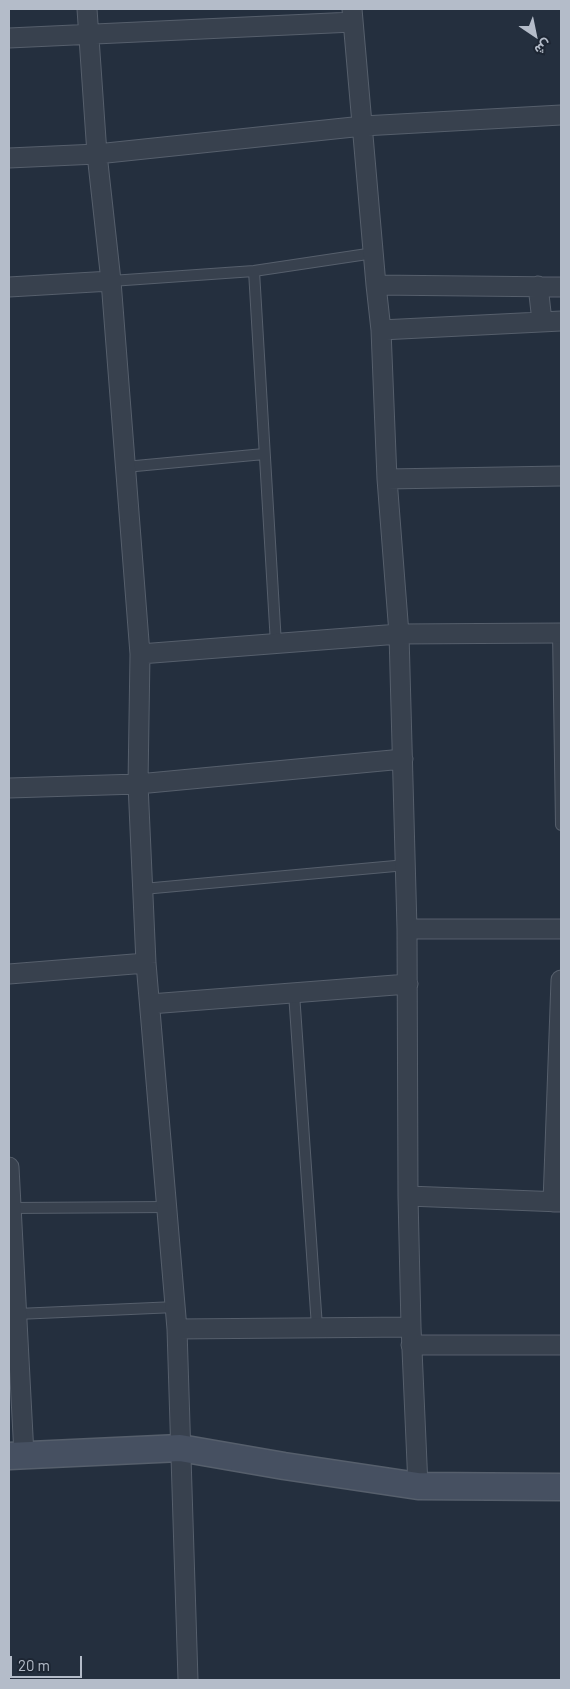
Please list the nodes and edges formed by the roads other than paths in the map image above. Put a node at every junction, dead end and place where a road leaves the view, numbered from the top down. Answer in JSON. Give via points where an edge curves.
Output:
{"nodes":[{"id":1,"x":87,"y":9,"type":"edge"},
{"id":2,"x":352,"y":16,"type":"edge"},
{"id":3,"x":89,"y":35,"type":"junction"},
{"id":4,"x":9,"y":38,"type":"edge"},
{"id":5,"x":561,"y":115,"type":"edge"},
{"id":6,"x":363,"y":126,"type":"junction"},
{"id":7,"x":97,"y":154,"type":"junction"},
{"id":8,"x":9,"y":158,"type":"edge"},
{"id":9,"x":374,"y":253,"type":"junction"},
{"id":10,"x":254,"y":271,"type":"junction"},
{"id":11,"x":110,"y":281,"type":"junction"},
{"id":12,"x":376,"y":285,"type":"junction"},
{"id":13,"x":538,"y":286,"type":"junction"},
{"id":14,"x":9,"y":287,"type":"edge"},
{"id":15,"x":561,"y":287,"type":"edge"},
{"id":16,"x":542,"y":321,"type":"junction"},
{"id":17,"x":561,"y":321,"type":"edge"},
{"id":18,"x":381,"y":330,"type":"junction"},
{"id":19,"x":264,"y":454,"type":"junction"},
{"id":20,"x":125,"y":467,"type":"junction"},
{"id":21,"x":561,"y":476,"type":"edge"},
{"id":22,"x":387,"y":479,"type":"junction"},
{"id":23,"x":560,"y":633,"type":"edge"},
{"id":24,"x":399,"y":634,"type":"junction"},
{"id":25,"x":276,"y":644,"type":"junction"},
{"id":26,"x":140,"y":654,"type":"junction"},
{"id":27,"x":403,"y":759,"type":"junction"},
{"id":28,"x":138,"y":784,"type":"junction"},
{"id":29,"x":9,"y":788,"type":"edge"},
{"id":30,"x":561,"y":825,"type":"edge"},
{"id":31,"x":406,"y":865,"type":"junction"},
{"id":32,"x":143,"y":889,"type":"junction"},
{"id":33,"x":407,"y":929,"type":"junction"},
{"id":34,"x":561,"y":929,"type":"edge"},
{"id":35,"x":146,"y":963,"type":"junction"},
{"id":36,"x":9,"y":974,"type":"edge"},
{"id":37,"x":561,"y":980,"type":"edge"},
{"id":38,"x":408,"y":984,"type":"junction"},
{"id":39,"x":294,"y":993,"type":"junction"},
{"id":40,"x":150,"y":1004,"type":"junction"},
{"id":41,"x":9,"y":1167,"type":"edge"},
{"id":42,"x":408,"y":1196,"type":"junction"},
{"id":43,"x":10,"y":1197,"type":"edge"},
{"id":44,"x":557,"y":1202,"type":"edge"},
{"id":45,"x":167,"y":1207,"type":"junction"},
{"id":46,"x":176,"y":1307,"type":"junction"},
{"id":47,"x":17,"y":1314,"type":"junction"},
{"id":48,"x":317,"y":1328,"type":"junction"},
{"id":49,"x":177,"y":1329,"type":"junction"},
{"id":50,"x":411,"y":1336,"type":"junction"},
{"id":51,"x":561,"y":1345,"type":"edge"},
{"id":52,"x":180,"y":1448,"type":"junction"},
{"id":53,"x":16,"y":1456,"type":"edge"},
{"id":54,"x":418,"y":1486,"type":"junction"},
{"id":55,"x":561,"y":1487,"type":"edge"},
{"id":56,"x":188,"y":1680,"type":"edge"}],
"edges":[{"from":1,"to":3,"type":"street"},
{"from":2,"to":3,"type":"street"},
{"from":2,"to":6,"type":"street"},
{"from":3,"to":4,"type":"street"},
{"from":3,"to":7,"type":"street"},
{"from":5,"to":6,"type":"street"},
{"from":6,"to":7,"type":"street"},
{"from":6,"to":9,"type":"street"},
{"from":7,"to":8,"type":"street"},
{"from":7,"to":11,"type":"street"},
{"from":9,"to":10,"type":"lane"},
{"from":9,"to":12,"type":"street"},
{"from":10,"to":11,"type":"lane"},
{"from":10,"to":19,"type":"lane"},
{"from":11,"to":14,"type":"street"},
{"from":11,"to":20,"type":"street"},
{"from":12,"to":13,"type":"street"},
{"from":12,"to":18,"type":"street"},
{"from":13,"to":15,"type":"street"},
{"from":13,"to":16,"type":"street"},
{"from":16,"to":17,"type":"street"},
{"from":16,"to":18,"type":"street"},
{"from":18,"to":22,"type":"street"},
{"from":19,"to":20,"type":"lane"},
{"from":19,"to":25,"type":"lane"},
{"from":20,"to":26,"type":"street"},
{"from":21,"to":22,"type":"street"},
{"from":22,"to":24,"type":"street"},
{"from":23,"to":24,"type":"street"},
{"from":23,"to":30,"type":"lane"},
{"from":24,"to":25,"type":"street"},
{"from":24,"to":27,"type":"street"},
{"from":25,"to":26,"type":"street"},
{"from":26,"to":28,"type":"street"},
{"from":27,"to":28,"type":"street"},
{"from":27,"to":31,"type":"street"},
{"from":28,"to":29,"type":"street"},
{"from":28,"to":32,"type":"street"},
{"from":31,"to":32,"type":"lane"},
{"from":31,"to":33,"type":"street"},
{"from":32,"to":35,"type":"street"},
{"from":33,"to":34,"type":"street"},
{"from":33,"to":38,"type":"street"},
{"from":35,"to":36,"type":"street"},
{"from":35,"to":40,"type":"street"},
{"from":37,"to":44,"type":"street"},
{"from":38,"to":39,"type":"street"},
{"from":38,"to":42,"type":"street"},
{"from":39,"to":40,"type":"street"},
{"from":39,"to":48,"type":"lane"},
{"from":40,"to":45,"type":"street"},
{"from":41,"to":43,"type":"street"},
{"from":42,"to":44,"type":"street"},
{"from":42,"to":50,"type":"street"},
{"from":43,"to":45,"type":"lane"},
{"from":43,"to":47,"type":"street"},
{"from":45,"to":46,"type":"street"},
{"from":46,"to":47,"type":"lane"},
{"from":46,"to":49,"type":"street"},
{"from":47,"to":53,"type":"street"},
{"from":48,"to":49,"type":"street"},
{"from":48,"to":50,"type":"street"},
{"from":49,"to":52,"type":"street"},
{"from":50,"to":51,"type":"street"},
{"from":50,"to":54,"type":"street"},
{"from":52,"to":53,"type":"main road"},
{"from":52,"to":54,"type":"main road"},
{"from":52,"to":56,"type":"street"},
{"from":54,"to":55,"type":"main road"}]}
